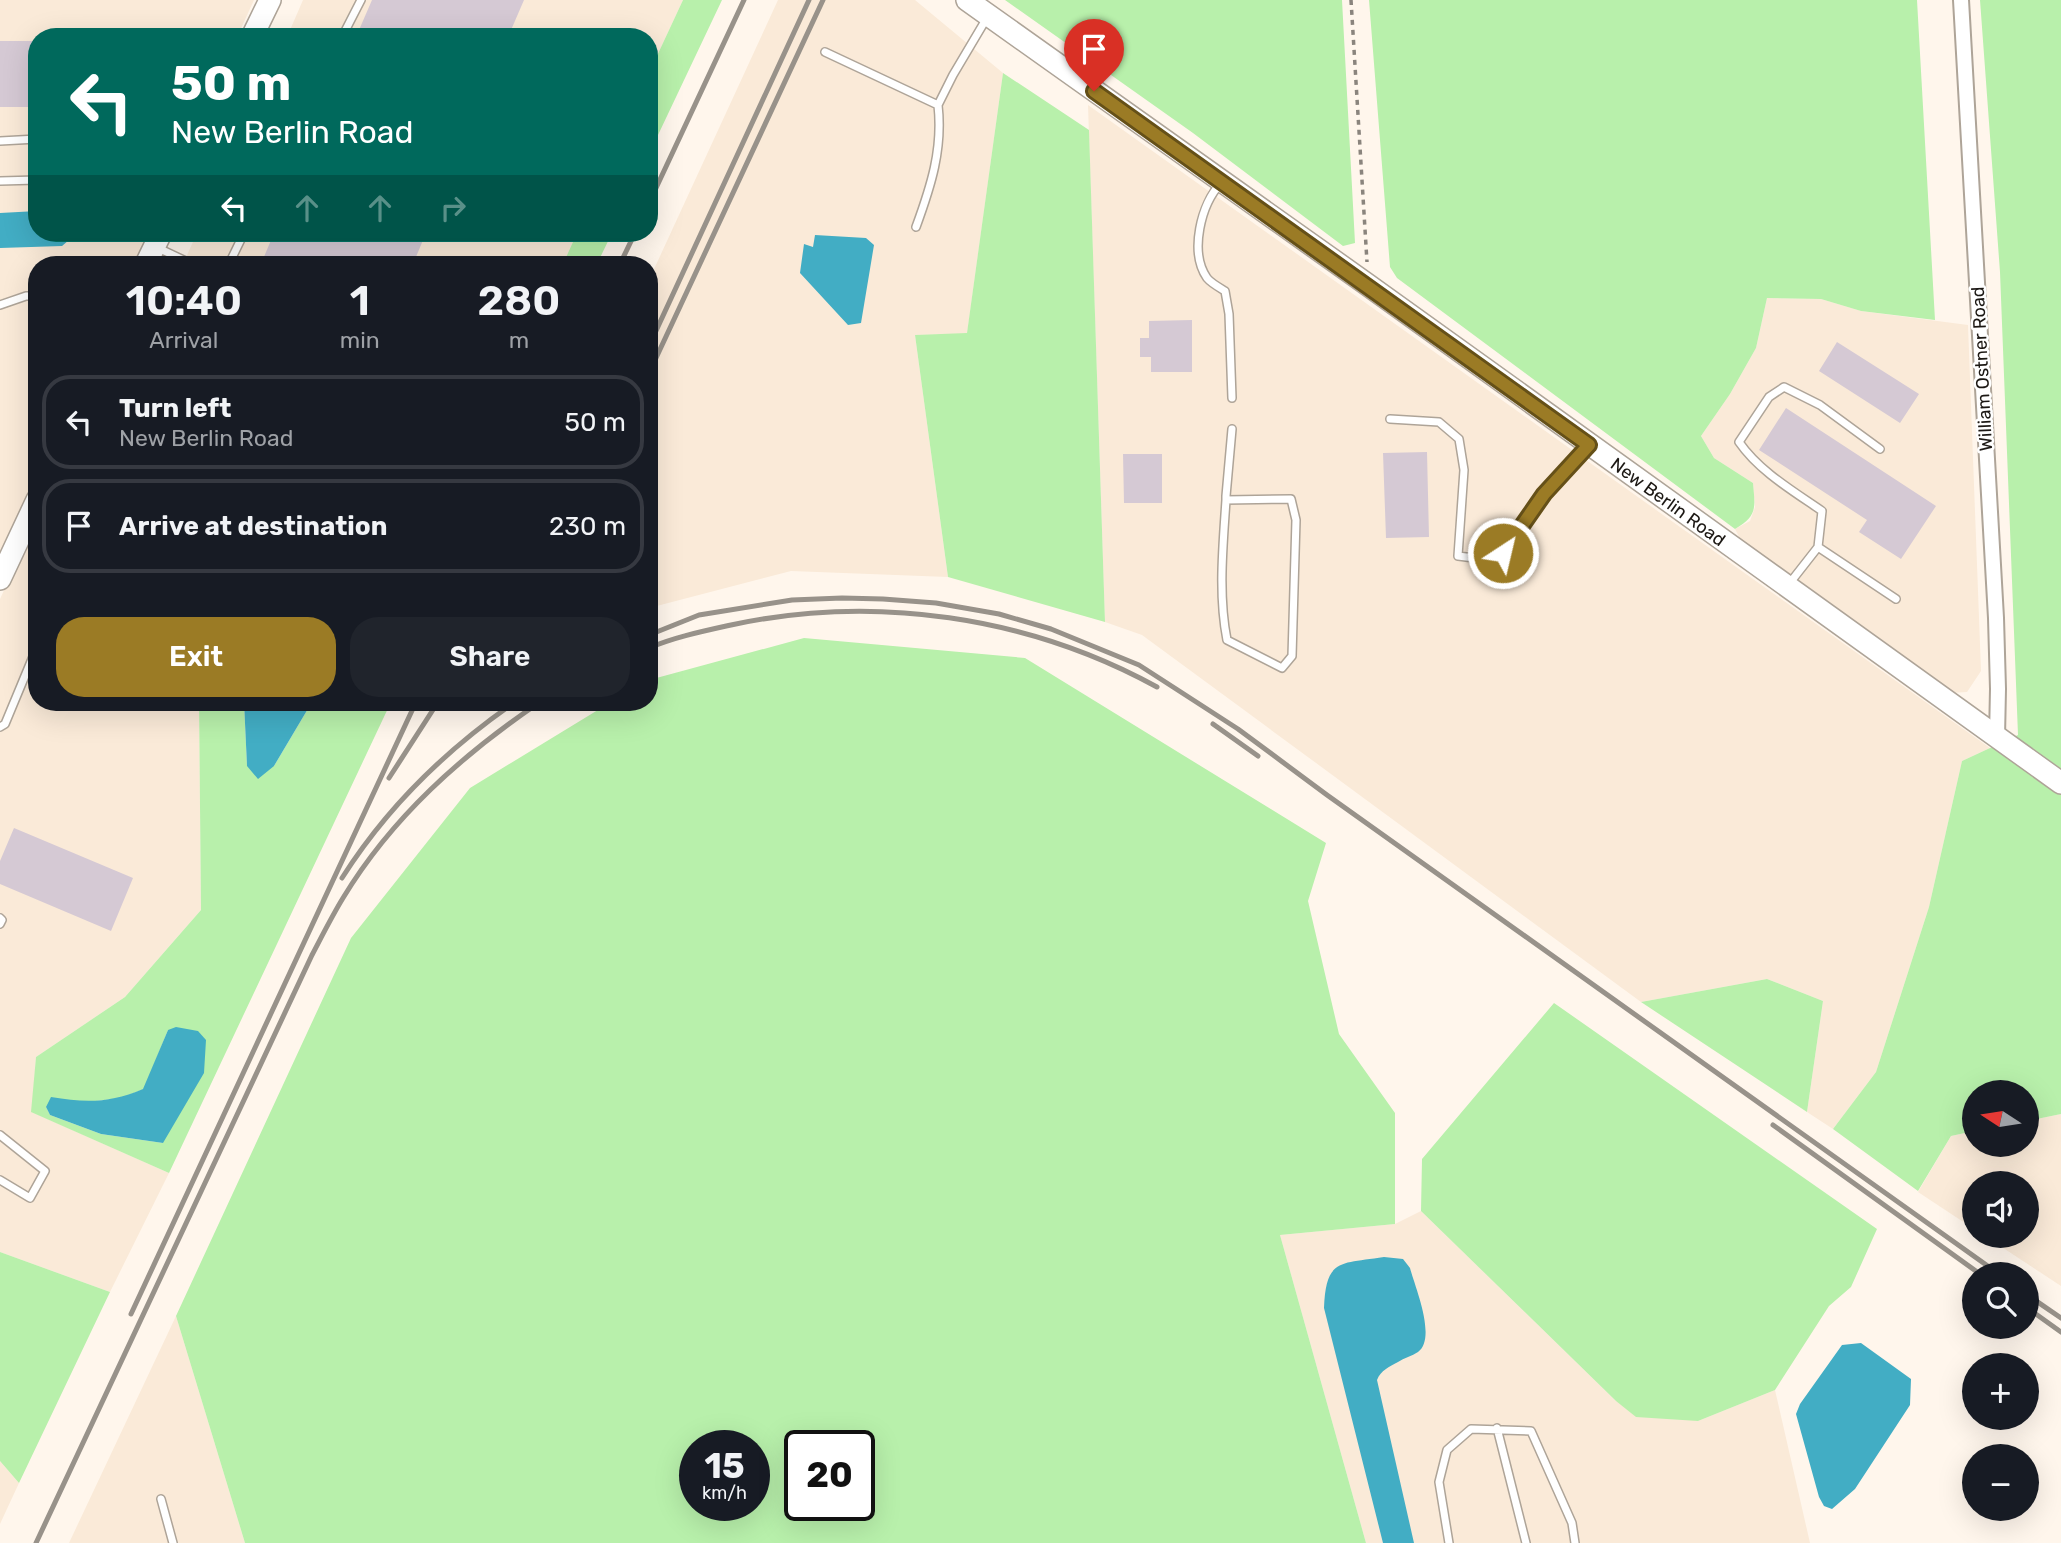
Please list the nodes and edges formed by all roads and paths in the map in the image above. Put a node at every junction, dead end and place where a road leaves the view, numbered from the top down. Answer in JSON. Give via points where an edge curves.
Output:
{"nodes":[{"id":1,"x":270,"y":0,"type":"edge"},
{"id":2,"x":360,"y":0,"type":"edge"},
{"id":3,"x":967,"y":0,"type":"edge"},
{"id":4,"x":1351,"y":0,"type":"edge"},
{"id":5,"x":1961,"y":0,"type":"edge"},
{"id":6,"x":988,"y":15,"type":"junction"},
{"id":7,"x":256,"y":28,"type":"edge"},
{"id":8,"x":346,"y":28,"type":"edge"},
{"id":9,"x":825,"y":52,"type":"dead end"},
{"id":10,"x":938,"y":105,"type":"junction"},
{"id":11,"x":28,"y":139,"type":"edge"},
{"id":12,"x":0,"y":141,"type":"edge"},
{"id":13,"x":28,"y":180,"type":"edge"},
{"id":14,"x":0,"y":181,"type":"edge"},
{"id":15,"x":1222,"y":182,"type":"junction"},
{"id":16,"x":916,"y":227,"type":"dead end"},
{"id":17,"x":154,"y":242,"type":"edge"},
{"id":18,"x":178,"y":256,"type":"edge"},
{"id":19,"x":1368,"y":285,"type":"junction"},
{"id":20,"x":28,"y":296,"type":"edge"},
{"id":21,"x":0,"y":305,"type":"edge"},
{"id":22,"x":1232,"y":398,"type":"dead end"},
{"id":23,"x":1390,"y":419,"type":"dead end"},
{"id":24,"x":1233,"y":429,"type":"dead end"},
{"id":25,"x":1589,"y":445,"type":"junction"},
{"id":26,"x":1880,"y":449,"type":"dead end"},
{"id":27,"x":1226,"y":500,"type":"junction"},
{"id":28,"x":28,"y":522,"type":"edge"},
{"id":29,"x":1818,"y":547,"type":"junction"},
{"id":30,"x":0,"y":579,"type":"edge"},
{"id":31,"x":1787,"y":588,"type":"junction"},
{"id":32,"x":1896,"y":599,"type":"dead end"},
{"id":33,"x":28,"y":669,"type":"edge"},
{"id":34,"x":0,"y":727,"type":"edge"},
{"id":35,"x":1997,"y":737,"type":"junction"},
{"id":36,"x":2061,"y":783,"type":"edge"},
{"id":37,"x":0,"y":918,"type":"edge"},
{"id":38,"x":0,"y":924,"type":"edge"},
{"id":39,"x":0,"y":1135,"type":"edge"},
{"id":40,"x":0,"y":1180,"type":"edge"},
{"id":41,"x":1497,"y":1428,"type":"junction"},
{"id":42,"x":161,"y":1499,"type":"dead end"},
{"id":43,"x":173,"y":1543,"type":"edge"},
{"id":44,"x":1449,"y":1543,"type":"edge"},
{"id":45,"x":1526,"y":1543,"type":"edge"},
{"id":46,"x":1576,"y":1543,"type":"edge"}],
"edges":[{"from":1,"to":7,"type":"street"},
{"from":2,"to":8,"type":"lane"},
{"from":3,"to":6,"type":"street","name":"New Berlin Road"},
{"from":4,"to":19,"type":"path"},
{"from":5,"to":35,"type":"street","name":"William Ostner Road","via":[[1996,618]]},
{"from":6,"to":10,"type":"lane"},
{"from":6,"to":15,"type":"street","name":"New Berlin Road"},
{"from":9,"to":10,"type":"lane"},
{"from":10,"to":16,"type":"lane","via":[[939,150]]},
{"from":11,"to":12,"type":"lane"},
{"from":13,"to":14,"type":"lane"},
{"from":15,"to":19,"type":"street","name":"New Berlin Road"},
{"from":15,"to":22,"type":"lane","via":[[1202,216],[1200,256],[1207,278],[1225,291]]},
{"from":17,"to":18,"type":"lane"},
{"from":19,"to":25,"type":"street","name":"New Berlin Road"},
{"from":20,"to":21,"type":"lane"},
{"from":23,"to":25,"type":"lane","via":[[1439,422],[1459,439],[1464,470],[1458,556],[1503,553],[1544,494]]},
{"from":24,"to":27,"type":"lane"},
{"from":25,"to":31,"type":"street","name":"New Berlin Road"},
{"from":26,"to":29,"type":"lane","via":[[1819,405],[1784,387],[1769,397],[1739,442],[1749,456],[1822,511]]},
{"from":27,"to":27,"type":"lane","via":[[1227,640],[1282,668],[1292,656],[1296,520],[1291,499]]},
{"from":28,"to":30,"type":"street"},
{"from":29,"to":31,"type":"lane"},
{"from":29,"to":32,"type":"lane"},
{"from":31,"to":35,"type":"street","name":"New Berlin Road"},
{"from":33,"to":34,"type":"lane"},
{"from":35,"to":36,"type":"street","name":"New Berlin Road"},
{"from":37,"to":38,"type":"lane"},
{"from":39,"to":40,"type":"lane","via":[[45,1171],[30,1198]]},
{"from":41,"to":44,"type":"lane","via":[[1471,1429],[1447,1450],[1439,1482]]},
{"from":41,"to":45,"type":"lane"},
{"from":41,"to":46,"type":"lane","via":[[1531,1431],[1572,1523]]},
{"from":42,"to":43,"type":"lane"}]}
